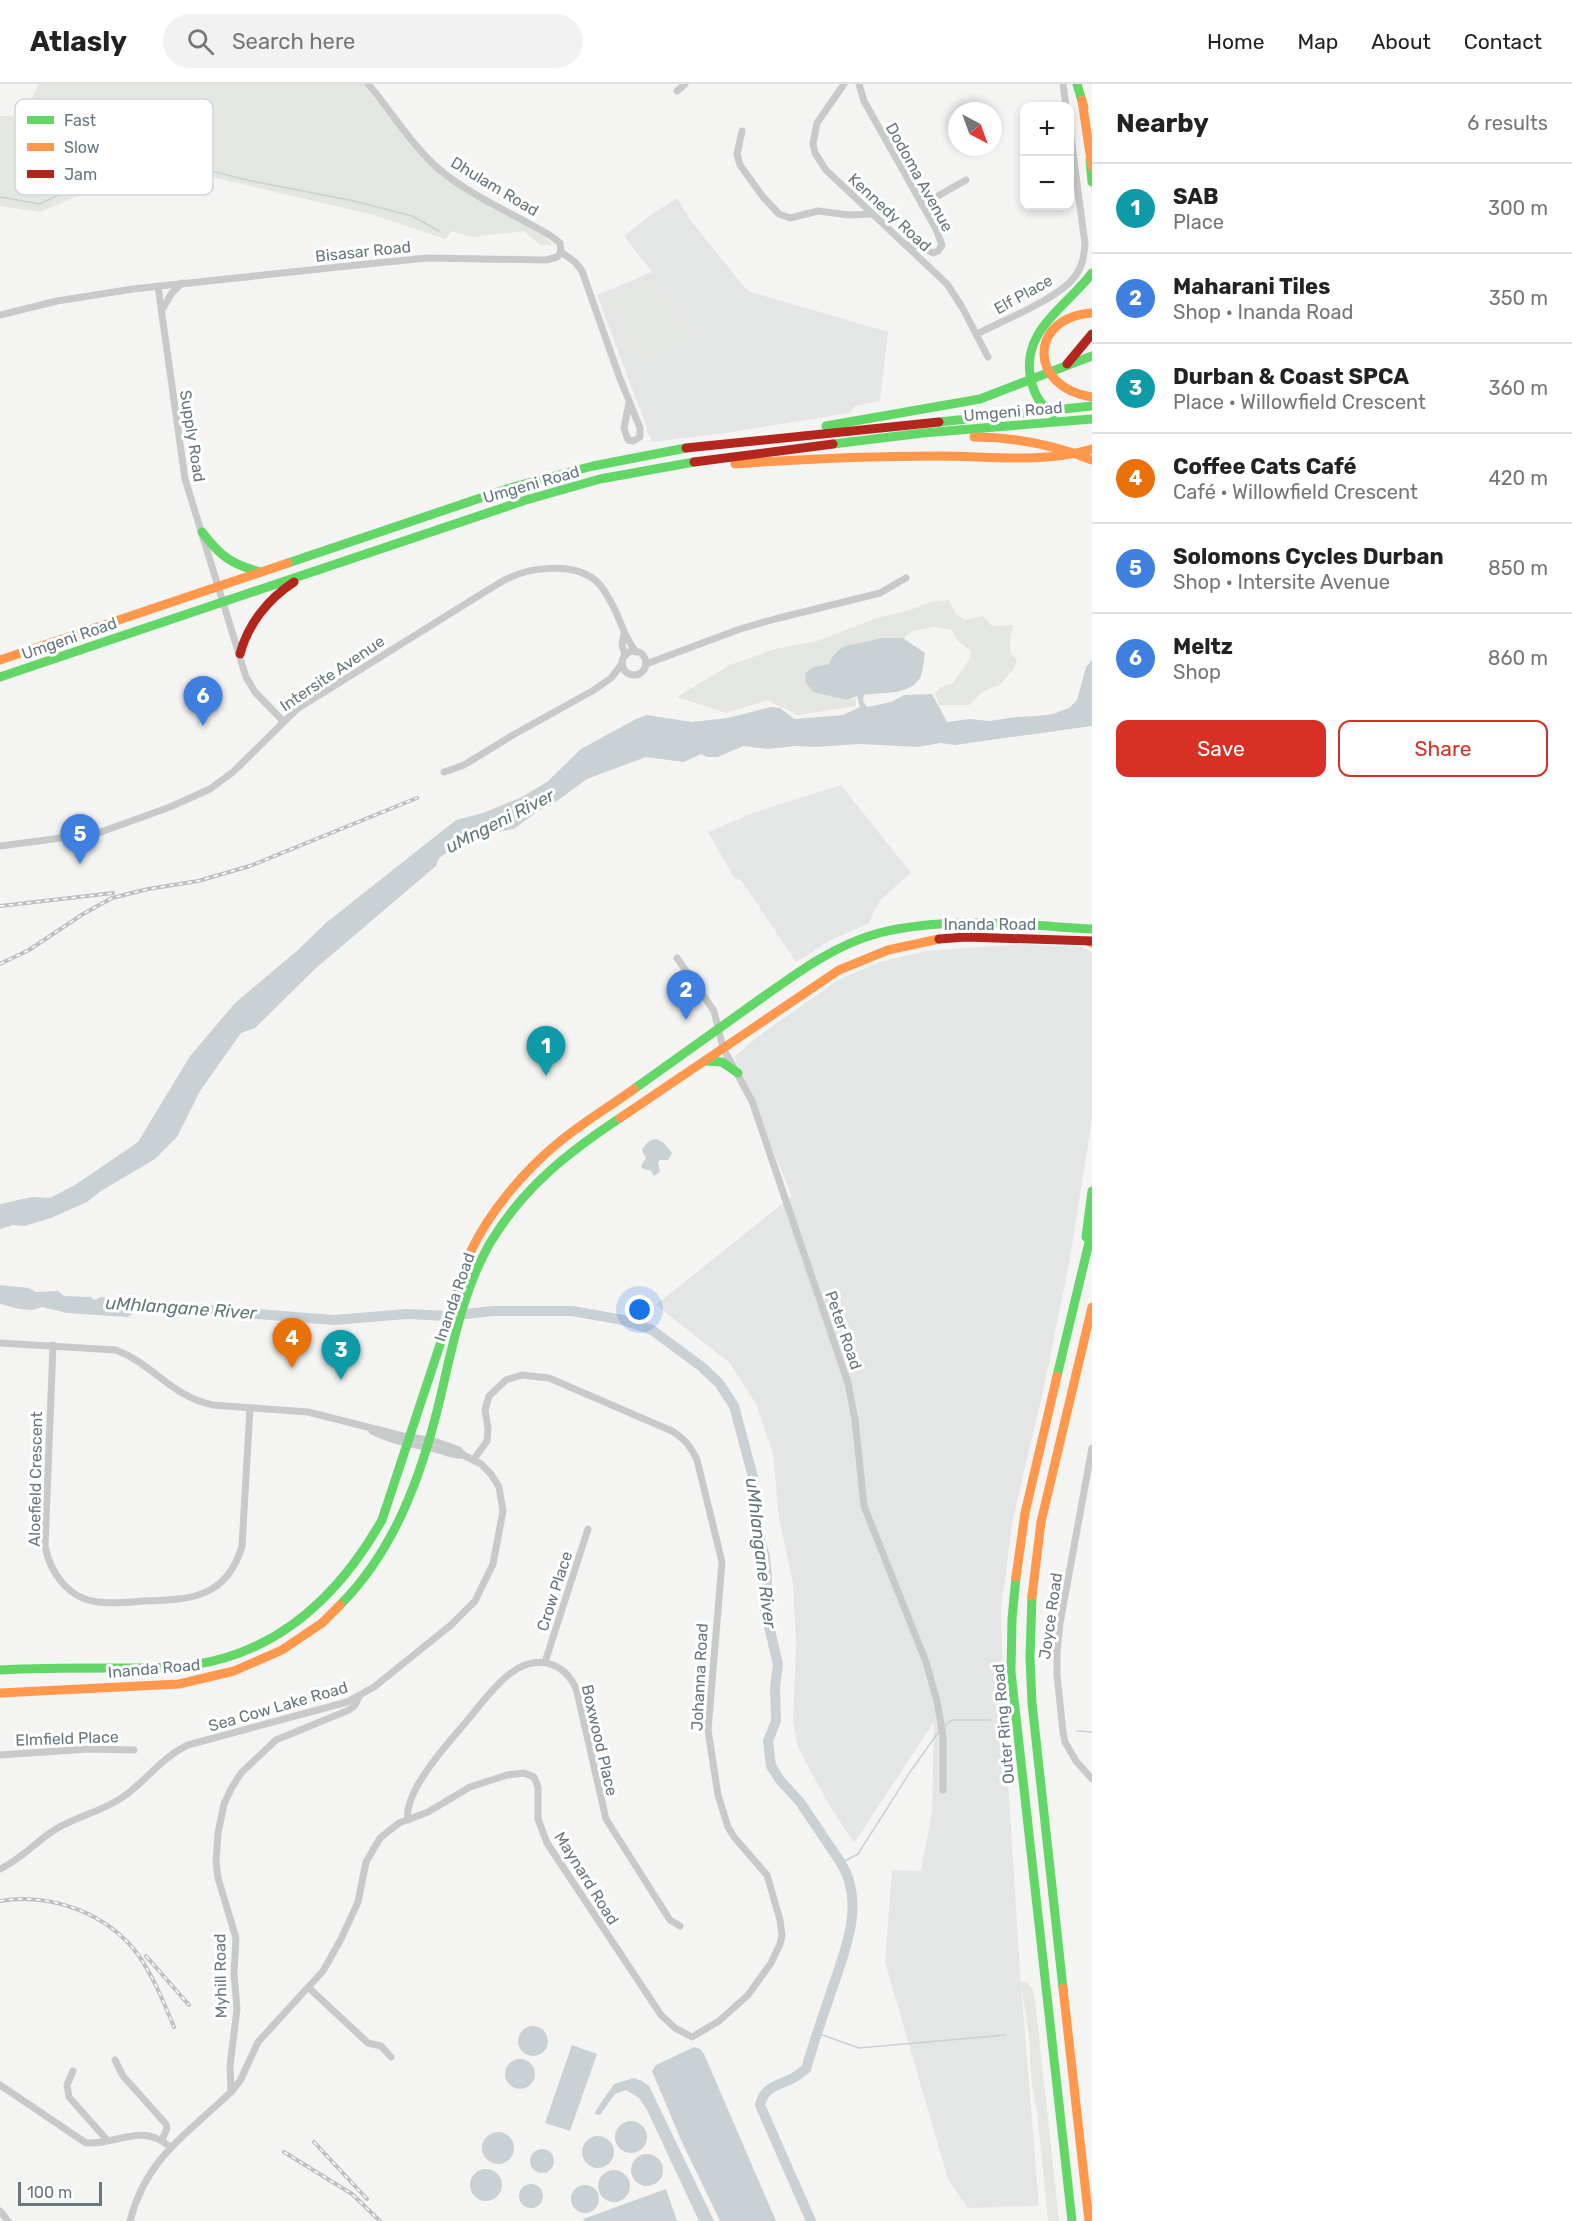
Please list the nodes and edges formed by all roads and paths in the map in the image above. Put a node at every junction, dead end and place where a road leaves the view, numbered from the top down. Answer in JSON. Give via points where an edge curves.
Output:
{"nodes":[{"id":1,"x":368,"y":84,"type":"edge"},
{"id":2,"x":685,"y":84,"type":"edge"},
{"id":3,"x":844,"y":84,"type":"edge"},
{"id":4,"x":859,"y":84,"type":"edge"},
{"id":5,"x":1063,"y":84,"type":"edge"},
{"id":6,"x":1077,"y":84,"type":"edge"},
{"id":7,"x":677,"y":91,"type":"dead end"},
{"id":8,"x":1082,"y":100,"type":"junction"},
{"id":9,"x":1065,"y":102,"type":"edge"},
{"id":10,"x":742,"y":131,"type":"dead end"},
{"id":11,"x":1092,"y":135,"type":"edge"},
{"id":12,"x":1073,"y":156,"type":"edge"},
{"id":13,"x":1090,"y":156,"type":"junction"},
{"id":14,"x":1092,"y":167,"type":"edge"},
{"id":15,"x":966,"y":180,"type":"dead end"},
{"id":16,"x":1092,"y":182,"type":"edge"},
{"id":17,"x":922,"y":206,"type":"junction"},
{"id":18,"x":871,"y":214,"type":"junction"},
{"id":19,"x":906,"y":245,"type":"junction"},
{"id":20,"x":561,"y":252,"type":"junction"},
{"id":21,"x":1092,"y":273,"type":"edge"},
{"id":22,"x":182,"y":283,"type":"junction"},
{"id":23,"x":158,"y":286,"type":"junction"},
{"id":24,"x":161,"y":310,"type":"junction"},
{"id":25,"x":1092,"y":313,"type":"edge"},
{"id":26,"x":0,"y":315,"type":"edge"},
{"id":27,"x":977,"y":334,"type":"junction"},
{"id":28,"x":1092,"y":334,"type":"edge"},
{"id":29,"x":1092,"y":356,"type":"edge"},
{"id":30,"x":988,"y":357,"type":"dead end"},
{"id":31,"x":1064,"y":367,"type":"junction"},
{"id":32,"x":1092,"y":397,"type":"edge"},
{"id":33,"x":629,"y":403,"type":"junction"},
{"id":34,"x":1092,"y":406,"type":"edge"},
{"id":35,"x":1047,"y":411,"type":"junction"},
{"id":36,"x":1092,"y":419,"type":"edge"},
{"id":37,"x":1070,"y":421,"type":"junction"},
{"id":38,"x":787,"y":437,"type":"junction"},
{"id":39,"x":871,"y":440,"type":"junction"},
{"id":40,"x":1092,"y":449,"type":"edge"},
{"id":41,"x":1091,"y":460,"type":"edge"},
{"id":42,"x":588,"y":483,"type":"junction"},
{"id":43,"x":202,"y":532,"type":"junction"},
{"id":44,"x":315,"y":569,"type":"junction"},
{"id":45,"x":261,"y":572,"type":"junction"},
{"id":46,"x":906,"y":578,"type":"dead end"},
{"id":47,"x":219,"y":586,"type":"junction"},
{"id":48,"x":223,"y":601,"type":"junction"},
{"id":49,"x":624,"y":633,"type":"junction"},
{"id":50,"x":636,"y":652,"type":"junction"},
{"id":51,"x":240,"y":654,"type":"junction"},
{"id":52,"x":625,"y":655,"type":"junction"},
{"id":53,"x":0,"y":660,"type":"edge"},
{"id":54,"x":622,"y":664,"type":"junction"},
{"id":55,"x":646,"y":664,"type":"junction"},
{"id":56,"x":627,"y":673,"type":"junction"},
{"id":57,"x":0,"y":677,"type":"edge"},
{"id":58,"x":611,"y":678,"type":"junction"},
{"id":59,"x":283,"y":721,"type":"junction"},
{"id":60,"x":444,"y":772,"type":"dead end"},
{"id":61,"x":0,"y":846,"type":"edge"},
{"id":62,"x":1092,"y":929,"type":"edge"},
{"id":63,"x":1091,"y":942,"type":"edge"},
{"id":64,"x":677,"y":958,"type":"dead end"},
{"id":65,"x":719,"y":1027,"type":"junction"},
{"id":66,"x":723,"y":1048,"type":"junction"},
{"id":67,"x":704,"y":1061,"type":"junction"},
{"id":68,"x":738,"y":1073,"type":"junction"},
{"id":69,"x":1092,"y":1191,"type":"edge"},
{"id":70,"x":1091,"y":1208,"type":"edge"},
{"id":71,"x":1092,"y":1230,"type":"edge"},
{"id":72,"x":1080,"y":1278,"type":"junction"},
{"id":73,"x":1092,"y":1307,"type":"edge"},
{"id":74,"x":1092,"y":1320,"type":"edge"},
{"id":75,"x":0,"y":1343,"type":"edge"},
{"id":76,"x":1085,"y":1343,"type":"junction"},
{"id":77,"x":53,"y":1345,"type":"junction"},
{"id":78,"x":250,"y":1408,"type":"junction"},
{"id":79,"x":408,"y":1440,"type":"junction"},
{"id":80,"x":427,"y":1444,"type":"junction"},
{"id":81,"x":1092,"y":1448,"type":"edge"},
{"id":82,"x":474,"y":1460,"type":"junction"},
{"id":83,"x":588,"y":1529,"type":"dead end"},
{"id":84,"x":545,"y":1662,"type":"junction"},
{"id":85,"x":0,"y":1670,"type":"edge"},
{"id":86,"x":0,"y":1693,"type":"edge"},
{"id":87,"x":359,"y":1696,"type":"junction"},
{"id":88,"x":134,"y":1750,"type":"dead end"},
{"id":89,"x":0,"y":1755,"type":"edge"},
{"id":90,"x":1092,"y":1779,"type":"edge"},
{"id":91,"x":943,"y":1790,"type":"dead end"},
{"id":92,"x":408,"y":1820,"type":"junction"},
{"id":93,"x":0,"y":1869,"type":"edge"},
{"id":94,"x":680,"y":1926,"type":"dead end"},
{"id":95,"x":309,"y":1988,"type":"junction"},
{"id":96,"x":692,"y":2037,"type":"joint"},
{"id":97,"x":392,"y":2057,"type":"dead end"},
{"id":98,"x":115,"y":2060,"type":"dead end"},
{"id":99,"x":73,"y":2071,"type":"dead end"},
{"id":100,"x":0,"y":2085,"type":"edge"},
{"id":101,"x":231,"y":2092,"type":"junction"},
{"id":102,"x":107,"y":2140,"type":"junction"},
{"id":103,"x":162,"y":2140,"type":"junction"},
{"id":104,"x":170,"y":2147,"type":"junction"},
{"id":105,"x":0,"y":2211,"type":"edge"},
{"id":106,"x":8,"y":2221,"type":"edge"},
{"id":107,"x":130,"y":2221,"type":"edge"},
{"id":108,"x":1072,"y":2221,"type":"edge"},
{"id":109,"x":1089,"y":2221,"type":"edge"}],
"edges":[{"from":1,"to":20,"type":"street","name":"Dhulam Road","via":[[440,170],[551,236],[560,243]]},
{"from":2,"to":7,"type":"street"},
{"from":3,"to":18,"type":"street","name":"Kennedy Road","via":[[817,123],[813,144],[826,170]]},
{"from":4,"to":17,"type":"street","name":"Dodoma Avenue","via":[[864,101]]},
{"from":5,"to":9,"type":"street"},
{"from":6,"to":8,"type":"main road"},
{"from":8,"to":11,"type":"main road"},
{"from":8,"to":13,"type":"main road"},
{"from":10,"to":18,"type":"street","via":[[737,154],[740,165],[782,216],[794,218],[818,211]]},
{"from":12,"to":27,"type":"street","name":"Elf Place","via":[[1085,244],[1080,267],[1058,291]]},
{"from":13,"to":14,"type":"main road"},
{"from":13,"to":16,"type":"main road"},
{"from":15,"to":17,"type":"street"},
{"from":17,"to":19,"type":"street","name":"Dodoma Avenue","via":[[941,247],[933,253],[920,246]]},
{"from":18,"to":19,"type":"street","name":"Kennedy Road"},
{"from":19,"to":27,"type":"street","name":"Kennedy Road","via":[[946,284]]},
{"from":20,"to":22,"type":"street","name":"Bisasar Road","via":[[546,260],[427,258]]},
{"from":20,"to":33,"type":"street","via":[[582,271]]},
{"from":21,"to":35,"type":"main road","via":[[1079,291],[1046,319],[1032,344],[1030,380]]},
{"from":22,"to":23,"type":"street","name":"Bisasar Road"},
{"from":22,"to":24,"type":"street"},
{"from":23,"to":24,"type":"street","name":"Supply Road"},
{"from":23,"to":26,"type":"street","name":"Bisasar Road"},
{"from":24,"to":43,"type":"street","name":"Supply Road","via":[[185,479]]},
{"from":25,"to":32,"type":"main road","via":[[1076,314],[1057,325],[1049,335],[1045,356],[1048,371],[1059,384],[1076,394]]},
{"from":27,"to":30,"type":"street","name":"Kennedy Road"},
{"from":28,"to":31,"type":"main road"},
{"from":29,"to":31,"type":"main road"},
{"from":31,"to":38,"type":"main road","via":[[980,399],[816,428]]},
{"from":33,"to":33,"type":"street","via":[[641,434],[633,441],[624,432]]},
{"from":34,"to":35,"type":"main road","name":"Umgeni Road"},
{"from":35,"to":37,"type":"main road"},
{"from":35,"to":38,"type":"main road","name":"Umgeni Road"},
{"from":36,"to":37,"type":"main road","name":"Umgeni Road"},
{"from":37,"to":39,"type":"main road","name":"Umgeni Road"},
{"from":38,"to":45,"type":"main road","name":"Umgeni Road","via":[[681,449],[583,468],[513,487]]},
{"from":39,"to":41,"type":"main road","via":[[985,437],[1031,441],[1064,448]]},
{"from":39,"to":42,"type":"main road","name":"Umgeni Road","via":[[693,462]]},
{"from":40,"to":42,"type":"main road","via":[[1042,458],[884,457],[719,466]]},
{"from":42,"to":44,"type":"main road","name":"Umgeni Road"},
{"from":43,"to":45,"type":"main road","via":[[228,562]]},
{"from":43,"to":47,"type":"street","name":"Supply Road"},
{"from":44,"to":48,"type":"main road","name":"Umgeni Road"},
{"from":44,"to":51,"type":"main road","via":[[275,596],[245,638]]},
{"from":45,"to":47,"type":"main road","name":"Umgeni Road"},
{"from":46,"to":55,"type":"street","via":[[880,593],[740,629]]},
{"from":47,"to":48,"type":"street","name":"Supply Road"},
{"from":47,"to":53,"type":"main road","name":"Umgeni Road"},
{"from":48,"to":51,"type":"street","name":"Supply Road"},
{"from":48,"to":57,"type":"main road","name":"Umgeni Road"},
{"from":49,"to":50,"type":"street","name":"Intersite Avenue"},
{"from":49,"to":52,"type":"street","name":"Intersite Avenue"},
{"from":49,"to":59,"type":"street","name":"Intersite Avenue","via":[[609,598],[590,576],[544,569],[523,573],[483,593]]},
{"from":50,"to":52,"type":"street"},
{"from":50,"to":55,"type":"street","via":[[642,654]]},
{"from":51,"to":59,"type":"street","name":"Supply Road","via":[[255,692]]},
{"from":52,"to":54,"type":"street"},
{"from":54,"to":56,"type":"street"},
{"from":54,"to":58,"type":"street"},
{"from":55,"to":56,"type":"street","via":[[638,675]]},
{"from":56,"to":58,"type":"street"},
{"from":58,"to":60,"type":"street","via":[[464,765]]},
{"from":59,"to":61,"type":"street","name":"Intersite Avenue","via":[[229,776],[202,793],[98,833]]},
{"from":62,"to":65,"type":"main road","name":"Inanda Road","via":[[970,924],[873,935],[819,960]]},
{"from":63,"to":66,"type":"main road","name":"Inanda Road","via":[[959,937],[888,950],[839,970]]},
{"from":64,"to":65,"type":"street","name":"Peter Road","via":[[714,1011]]},
{"from":65,"to":66,"type":"street","name":"Peter Road"},
{"from":65,"to":79,"type":"main road","name":"Inanda Road","via":[[546,1153],[487,1221],[471,1249],[456,1290]]},
{"from":66,"to":67,"type":"main road","name":"Inanda Road"},
{"from":66,"to":68,"type":"street","name":"Peter Road"},
{"from":67,"to":68,"type":"main road","via":[[722,1062]]},
{"from":67,"to":80,"type":"main road","name":"Inanda Road","via":[[547,1172],[502,1225],[469,1291]]},
{"from":68,"to":91,"type":"street","name":"Peter Road","via":[[752,1101],[848,1383],[864,1506],[926,1662],[942,1726]]},
{"from":69,"to":70,"type":"main road"},
{"from":70,"to":72,"type":"main road"},
{"from":71,"to":72,"type":"main road","name":"Outer Ring Road"},
{"from":72,"to":108,"type":"main road","name":"Outer Ring Road","via":[[1025,1513],[1014,1585],[1011,1644],[1015,1713]]},
{"from":73,"to":76,"type":"main road","name":"Outer Ring Road"},
{"from":74,"to":76,"type":"main road"},
{"from":75,"to":77,"type":"street","name":"Sea Cow Lake Road"},
{"from":76,"to":109,"type":"main road","name":"Outer Ring Road","via":[[1041,1522],[1029,1648]]},
{"from":77,"to":78,"type":"street","name":"Sea Cow Lake Road","via":[[116,1350],[145,1365],[189,1398],[213,1405]]},
{"from":77,"to":78,"type":"street","name":"Aloefield Crescent","via":[[45,1546],[57,1578],[90,1601],[156,1601],[199,1596],[229,1575],[242,1546]]},
{"from":78,"to":79,"type":"street","name":"Sea Cow Lake Road","via":[[308,1412]]},
{"from":79,"to":80,"type":"street","name":"Sea Cow Lake Road"},
{"from":79,"to":85,"type":"main road","name":"Inanda Road","via":[[389,1503],[352,1571],[311,1612],[276,1636],[239,1653],[198,1665]]},
{"from":80,"to":82,"type":"street","name":"Sea Cow Lake Road"},
{"from":80,"to":86,"type":"main road","name":"Inanda Road","via":[[410,1500],[375,1566],[334,1612],[286,1648],[243,1667],[179,1684]]},
{"from":81,"to":90,"type":"street","name":"Joyce Road","via":[[1057,1652],[1065,1742]]},
{"from":82,"to":87,"type":"street","name":"Sea Cow Lake Road","via":[[495,1481],[502,1504],[501,1530],[487,1577],[475,1601],[461,1617]]},
{"from":82,"to":96,"type":"street","name":"Johanna Road","via":[[487,1441],[485,1410],[494,1389],[513,1377],[541,1376],[681,1436],[697,1460],[722,1562],[708,1730],[718,1795],[734,1837],[767,1875],[782,1936],[771,1963],[748,1995],[719,2021]]},
{"from":83,"to":84,"type":"street","name":"Crow Place"},
{"from":84,"to":92,"type":"street","via":[[516,1670],[491,1692],[425,1773],[409,1805]]},
{"from":84,"to":94,"type":"street","name":"Boxwood Place","via":[[563,1671],[575,1684],[606,1819],[670,1920]]},
{"from":87,"to":93,"type":"street","name":"Sea Cow Lake Road","via":[[188,1745],[165,1759],[125,1796],[53,1830]]},
{"from":87,"to":101,"type":"street","name":"Myhill Road","via":[[350,1710],[269,1745],[242,1773],[224,1804],[216,1862],[236,1938],[237,2009]]},
{"from":88,"to":89,"type":"street","name":"Elmfield Place"},
{"from":92,"to":95,"type":"street","name":"Maynard Road","via":[[389,1830],[371,1851],[358,1902],[319,1978]]},
{"from":92,"to":96,"type":"street","name":"Maynard Road","via":[[470,1787],[507,1775],[531,1775],[538,1787],[539,1824],[554,1855],[661,2015]]},
{"from":95,"to":97,"type":"street","via":[[368,2043],[381,2046]]},
{"from":95,"to":101,"type":"street","name":"Maynard Road","via":[[258,2042]]},
{"from":98,"to":103,"type":"street","via":[[123,2076],[166,2124]]},
{"from":99,"to":102,"type":"street","via":[[67,2085],[69,2097]]},
{"from":100,"to":102,"type":"street","via":[[83,2141]]},
{"from":101,"to":104,"type":"street"},
{"from":102,"to":103,"type":"street","via":[[146,2135]]},
{"from":103,"to":104,"type":"street"},
{"from":104,"to":107,"type":"street","via":[[147,2178]]},
{"from":105,"to":106,"type":"street"}]}
